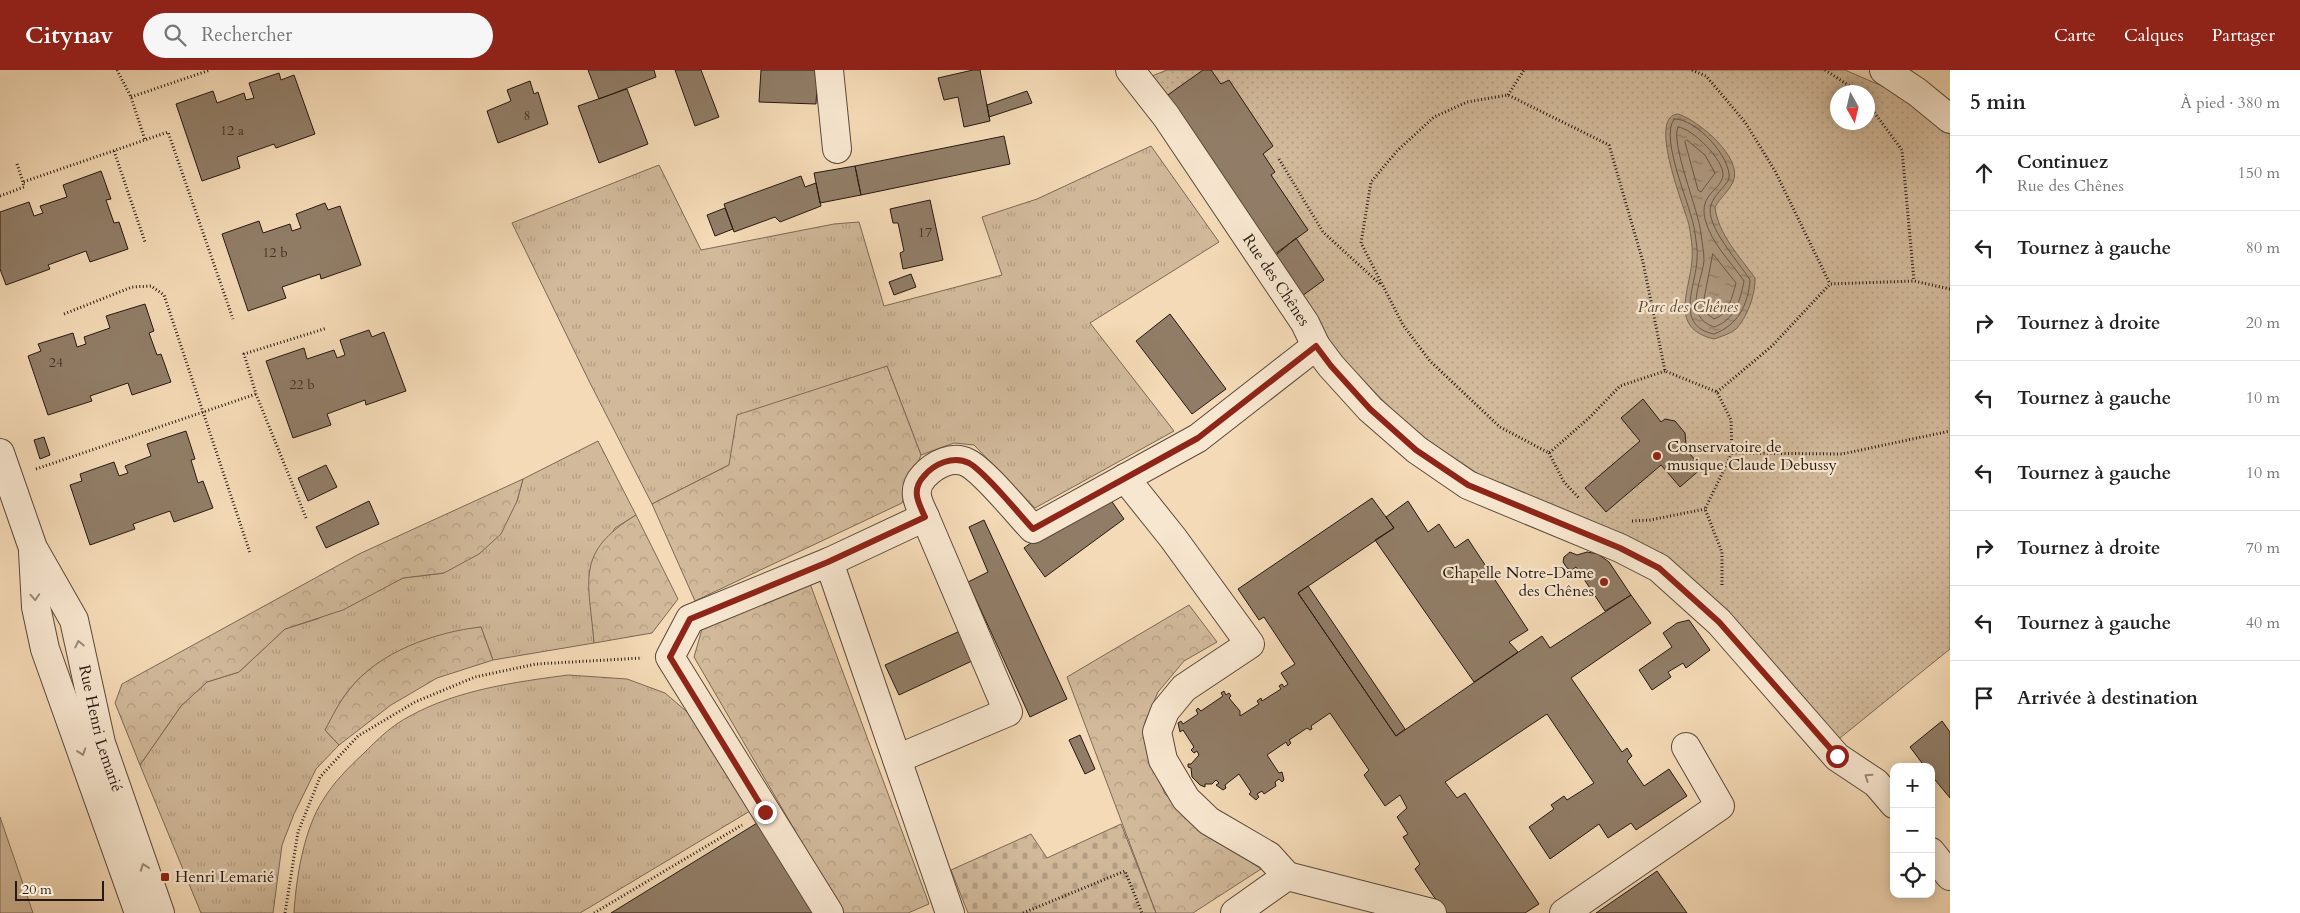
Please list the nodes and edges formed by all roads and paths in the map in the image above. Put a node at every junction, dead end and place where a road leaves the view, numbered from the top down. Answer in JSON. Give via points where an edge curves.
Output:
{"nodes":[{"id":1,"x":117,"y":70,"type":"edge"},
{"id":2,"x":210,"y":70,"type":"edge"},
{"id":3,"x":829,"y":70,"type":"edge"},
{"id":4,"x":1524,"y":70,"type":"edge"},
{"id":5,"x":1692,"y":70,"type":"edge"},
{"id":6,"x":1825,"y":70,"type":"edge"},
{"id":7,"x":1884,"y":70,"type":"edge"},
{"id":8,"x":1136,"y":71,"type":"edge"},
{"id":9,"x":1848,"y":85,"type":"edge"},
{"id":10,"x":1508,"y":95,"type":"junction"},
{"id":11,"x":131,"y":97,"type":"junction"},
{"id":12,"x":1875,"y":113,"type":"edge"},
{"id":13,"x":1950,"y":119,"type":"edge"},
{"id":14,"x":145,"y":140,"type":"junction"},
{"id":15,"x":837,"y":149,"type":"dead end"},
{"id":16,"x":114,"y":151,"type":"junction"},
{"id":17,"x":1279,"y":159,"type":"dead end"},
{"id":18,"x":16,"y":164,"type":"dead end"},
{"id":19,"x":23,"y":182,"type":"junction"},
{"id":20,"x":0,"y":196,"type":"edge"},
{"id":21,"x":145,"y":242,"type":"dead end"},
{"id":22,"x":1914,"y":281,"type":"junction"},
{"id":23,"x":1830,"y":284,"type":"junction"},
{"id":24,"x":1384,"y":287,"type":"junction"},
{"id":25,"x":1950,"y":289,"type":"edge"},
{"id":26,"x":64,"y":314,"type":"dead end"},
{"id":27,"x":233,"y":319,"type":"dead end"},
{"id":28,"x":327,"y":328,"type":"dead end"},
{"id":29,"x":1316,"y":346,"type":"junction"},
{"id":30,"x":1665,"y":372,"type":"junction"},
{"id":31,"x":1717,"y":392,"type":"junction"},
{"id":32,"x":256,"y":394,"type":"junction"},
{"id":33,"x":202,"y":411,"type":"junction"},
{"id":34,"x":1950,"y":431,"type":"edge"},
{"id":35,"x":0,"y":453,"type":"edge"},
{"id":36,"x":1549,"y":453,"type":"junction"},
{"id":37,"x":1732,"y":453,"type":"junction"},
{"id":38,"x":36,"y":469,"type":"dead end"},
{"id":39,"x":1125,"y":478,"type":"junction"},
{"id":40,"x":1583,"y":502,"type":"dead end"},
{"id":41,"x":1705,"y":509,"type":"junction"},
{"id":42,"x":925,"y":517,"type":"junction"},
{"id":43,"x":306,"y":518,"type":"dead end"},
{"id":44,"x":1630,"y":521,"type":"dead end"},
{"id":45,"x":33,"y":548,"type":"junction"},
{"id":46,"x":250,"y":553,"type":"dead end"},
{"id":47,"x":828,"y":562,"type":"junction"},
{"id":48,"x":1721,"y":590,"type":"dead end"},
{"id":49,"x":670,"y":657,"type":"junction"},
{"id":50,"x":1686,"y":747,"type":"dead end"},
{"id":51,"x":897,"y":759,"type":"junction"},
{"id":52,"x":1890,"y":799,"type":"edge"},
{"id":53,"x":765,"y":812,"type":"junction"},
{"id":54,"x":1932,"y":853,"type":"edge"},
{"id":55,"x":1288,"y":876,"type":"junction"},
{"id":56,"x":1950,"y":876,"type":"edge"},
{"id":57,"x":139,"y":913,"type":"edge"},
{"id":58,"x":160,"y":913,"type":"edge"},
{"id":59,"x":285,"y":913,"type":"edge"},
{"id":60,"x":594,"y":913,"type":"edge"},
{"id":61,"x":829,"y":913,"type":"edge"},
{"id":62,"x":950,"y":913,"type":"edge"},
{"id":63,"x":1023,"y":913,"type":"edge"},
{"id":64,"x":1142,"y":913,"type":"edge"},
{"id":65,"x":1235,"y":913,"type":"edge"},
{"id":66,"x":1432,"y":913,"type":"edge"},
{"id":67,"x":1564,"y":913,"type":"edge"}],
"edges":[{"from":1,"to":11,"type":"path"},
{"from":2,"to":11,"type":"path"},
{"from":3,"to":15,"type":"street"},
{"from":4,"to":10,"type":"path"},
{"from":5,"to":23,"type":"path","via":[[1706,76],[1745,122],[1775,171]]},
{"from":6,"to":9,"type":"path"},
{"from":7,"to":13,"type":"street"},
{"from":8,"to":29,"type":"street","name":"Rue des Chênes","via":[[1305,323]]},
{"from":10,"to":24,"type":"path","via":[[1467,102],[1434,117],[1397,151],[1371,182],[1361,243]]},
{"from":10,"to":30,"type":"path","via":[[1608,145],[1643,262]]},
{"from":11,"to":14,"type":"path"},
{"from":12,"to":22,"type":"path","via":[[1902,150]]},
{"from":14,"to":16,"type":"path"},
{"from":14,"to":27,"type":"path","via":[[168,132]]},
{"from":16,"to":19,"type":"path"},
{"from":16,"to":21,"type":"path"},
{"from":17,"to":24,"type":"path","via":[[1323,232]]},
{"from":18,"to":19,"type":"path"},
{"from":19,"to":20,"type":"path","via":[[24,187]]},
{"from":22,"to":23,"type":"path"},
{"from":22,"to":25,"type":"path"},
{"from":23,"to":31,"type":"path","via":[[1772,346]]},
{"from":24,"to":36,"type":"path","via":[[1403,325],[1430,362],[1500,427]]},
{"from":26,"to":33,"type":"path","via":[[132,287],[152,286],[164,295]]},
{"from":28,"to":32,"type":"path","via":[[244,354]]},
{"from":29,"to":39,"type":"street","via":[[1198,438]]},
{"from":52,"to":29,"type":"street","name":"Rue des Chênes","one_way":true,"via":[[1876,782],[1837,756],[1719,622],[1659,568],[1620,548],[1468,485],[1416,450],[1370,409]]},
{"from":30,"to":31,"type":"path"},
{"from":30,"to":36,"type":"path","via":[[1620,386]]},
{"from":31,"to":37,"type":"path","via":[[1731,420]]},
{"from":32,"to":33,"type":"path"},
{"from":32,"to":43,"type":"path"},
{"from":33,"to":38,"type":"path"},
{"from":33,"to":46,"type":"path"},
{"from":34,"to":37,"type":"path","via":[[1842,454]]},
{"from":35,"to":45,"type":"street","name":"Rue Henri Lemarié"},
{"from":36,"to":40,"type":"path","via":[[1564,482]]},
{"from":37,"to":41,"type":"path"},
{"from":39,"to":42,"type":"street","via":[[1033,529],[979,471],[968,463],[950,460],[938,464],[919,481],[916,498]]},
{"from":39,"to":55,"type":"street","via":[[1250,644],[1184,688],[1165,711],[1157,732],[1163,760],[1186,800],[1209,821],[1270,856]]},
{"from":41,"to":44,"type":"path"},
{"from":41,"to":48,"type":"path","via":[[1722,552]]},
{"from":42,"to":47,"type":"street"},
{"from":42,"to":51,"type":"street","via":[[1008,712]]},
{"from":45,"to":57,"type":"street","name":"Rue Henri Lemarié","one_way":true,"via":[[36,607],[46,649]]},
{"from":58,"to":45,"type":"street","name":"Rue Henri Lemarié","one_way":true,"via":[[101,742],[74,620]]},
{"from":47,"to":49,"type":"street","via":[[690,619]]},
{"from":47,"to":51,"type":"street"},
{"from":49,"to":53,"type":"street"},
{"from":49,"to":59,"type":"path","via":[[536,664],[475,677],[415,702],[358,736],[320,777],[298,832]]},
{"from":50,"to":67,"type":"street","via":[[1720,806]]},
{"from":51,"to":62,"type":"street"},
{"from":53,"to":60,"type":"path"},
{"from":53,"to":61,"type":"street"},
{"from":54,"to":56,"type":"street"},
{"from":55,"to":65,"type":"street"},
{"from":55,"to":66,"type":"street"},
{"from":63,"to":64,"type":"path","via":[[1125,871]]}]}
